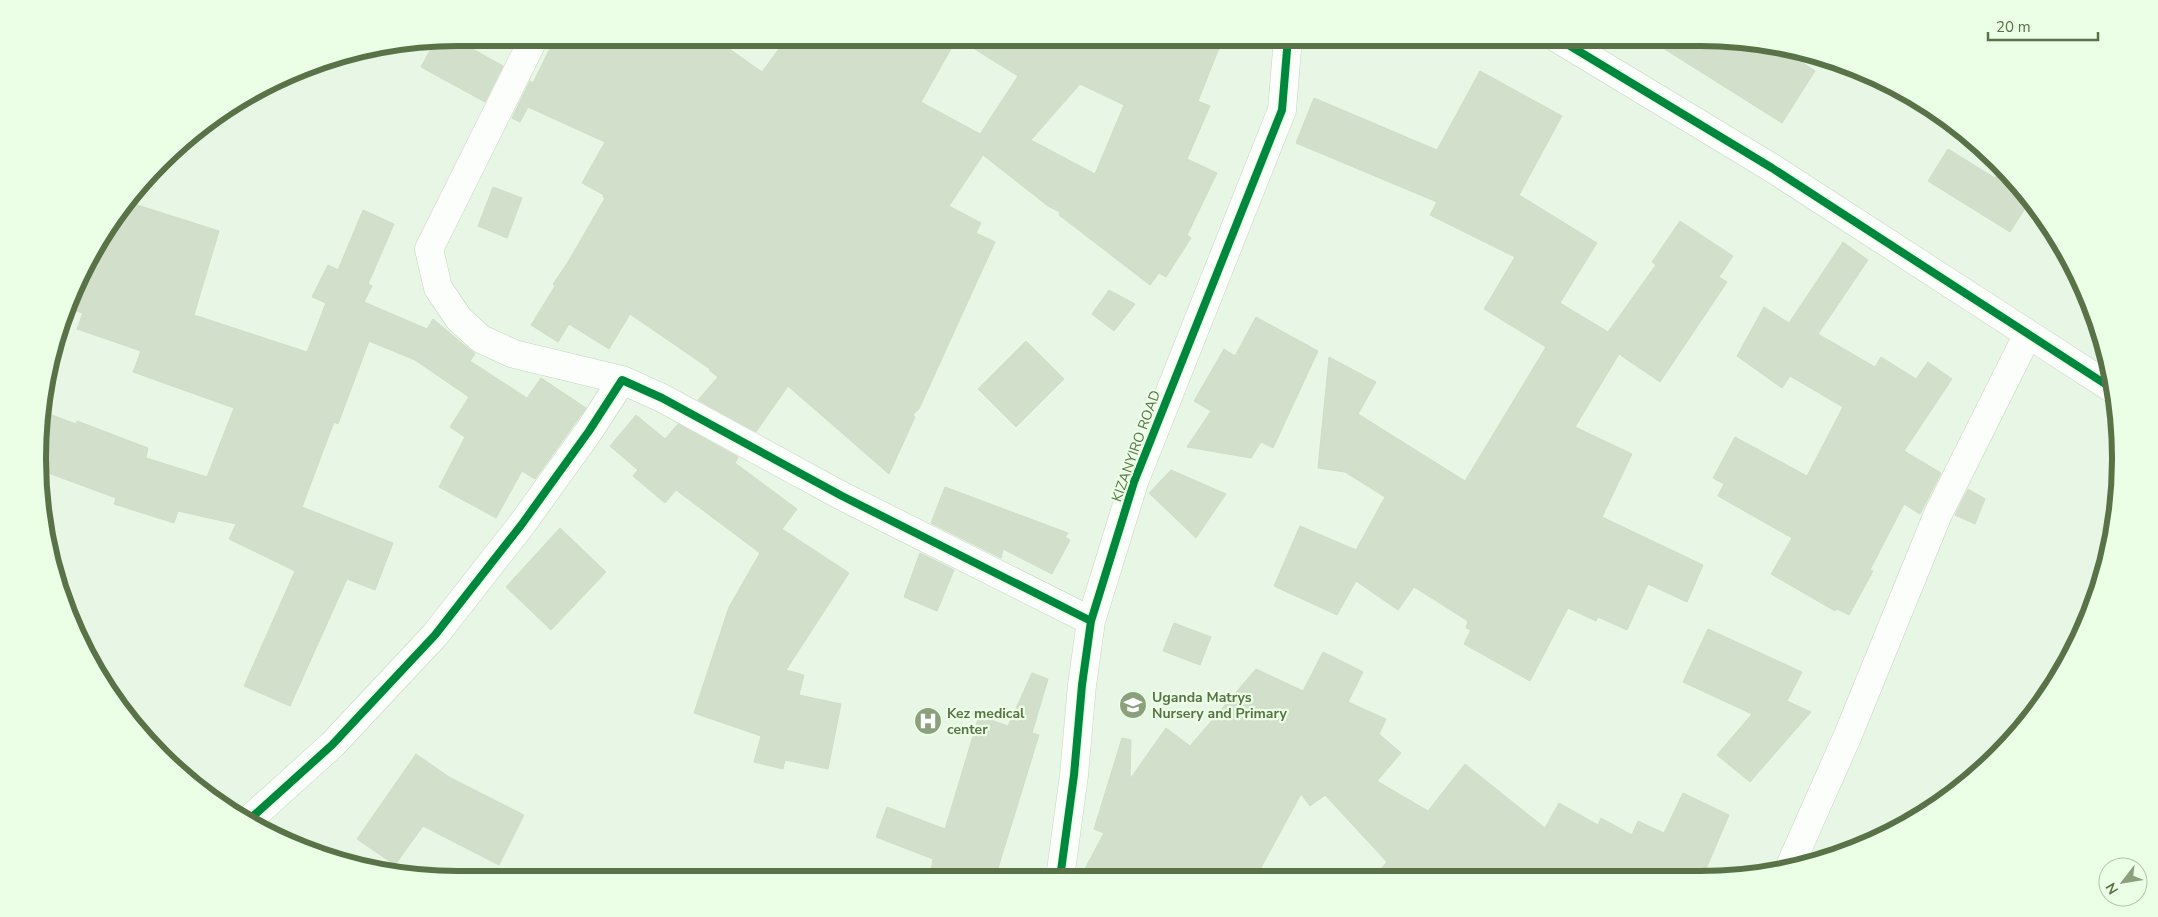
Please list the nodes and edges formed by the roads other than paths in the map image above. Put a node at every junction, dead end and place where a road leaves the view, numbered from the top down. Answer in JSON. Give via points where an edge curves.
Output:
{"nodes":[{"id":1,"x":530,"y":46,"type":"edge"},
{"id":2,"x":1287,"y":46,"type":"edge"},
{"id":3,"x":1570,"y":46,"type":"edge"},
{"id":4,"x":2028,"y":334,"type":"junction"},
{"id":5,"x":622,"y":380,"type":"junction"},
{"id":6,"x":2105,"y":384,"type":"edge"},
{"id":7,"x":1091,"y":621,"type":"junction"},
{"id":8,"x":253,"y":816,"type":"edge"},
{"id":9,"x":1793,"y":860,"type":"edge"},
{"id":10,"x":1061,"y":871,"type":"edge"}],
"edges":[{"from":1,"to":5,"type":"street","via":[[429,249],[438,288],[459,319],[481,339],[514,354]]},
{"from":2,"to":7,"type":"street","name":"KIZANYIRO ROAD","via":[[1282,110],[1134,482]]},
{"from":3,"to":4,"type":"street","via":[[1772,168]]},
{"from":4,"to":6,"type":"street"},
{"from":4,"to":9,"type":"street","via":[[1938,514],[1848,735]]},
{"from":5,"to":7,"type":"street","via":[[662,398],[842,496]]},
{"from":5,"to":8,"type":"street","via":[[522,524],[435,635],[332,745]]},
{"from":7,"to":10,"type":"street","name":"KIZANYIRO ROAD"}]}
